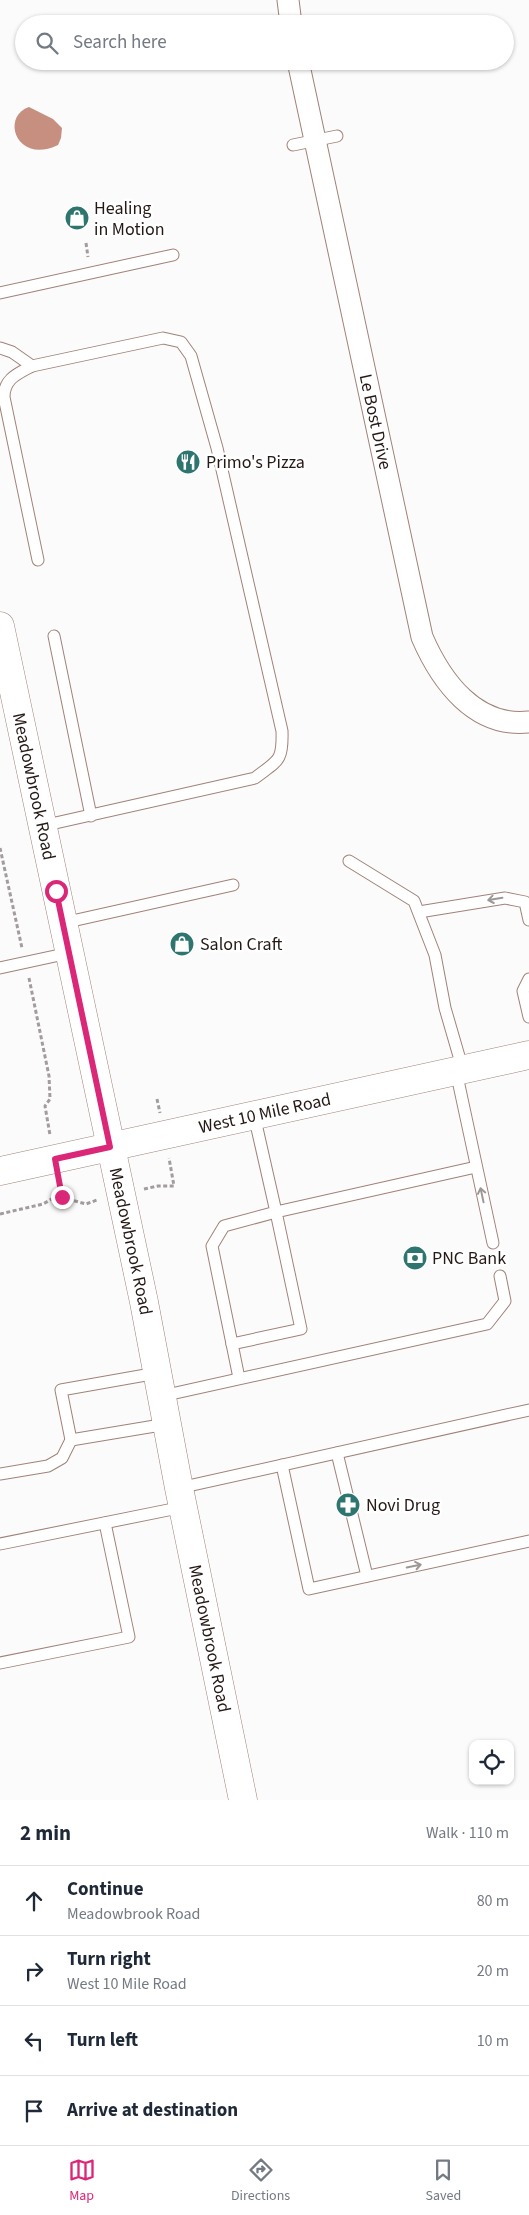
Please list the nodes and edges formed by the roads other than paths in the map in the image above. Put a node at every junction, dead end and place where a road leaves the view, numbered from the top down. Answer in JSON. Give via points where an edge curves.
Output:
{"nodes":[{"id":1,"x":288,"y":0,"type":"edge"},
{"id":2,"x":290,"y":15,"type":"edge"},
{"id":3,"x":300,"y":70,"type":"edge"},
{"id":4,"x":337,"y":136,"type":"dead end"},
{"id":5,"x":314,"y":141,"type":"junction"},
{"id":6,"x":293,"y":145,"type":"dead end"},
{"id":7,"x":173,"y":255,"type":"dead end"},
{"id":8,"x":0,"y":293,"type":"edge"},
{"id":9,"x":0,"y":348,"type":"edge"},
{"id":10,"x":32,"y":366,"type":"junction"},
{"id":11,"x":38,"y":560,"type":"dead end"},
{"id":12,"x":0,"y":626,"type":"edge"},
{"id":13,"x":54,"y":636,"type":"dead end"},
{"id":14,"x":529,"y":722,"type":"edge"},
{"id":15,"x":91,"y":816,"type":"junction"},
{"id":16,"x":42,"y":826,"type":"junction"},
{"id":17,"x":348,"y":861,"type":"dead end"},
{"id":18,"x":233,"y":885,"type":"dead end"},
{"id":19,"x":419,"y":912,"type":"junction"},
{"id":20,"x":529,"y":920,"type":"edge"},
{"id":21,"x":63,"y":923,"type":"junction"},
{"id":22,"x":69,"y":953,"type":"junction"},
{"id":23,"x":0,"y":968,"type":"edge"},
{"id":24,"x":529,"y":979,"type":"edge"},
{"id":25,"x":529,"y":1017,"type":"edge"},
{"id":26,"x":529,"y":1055,"type":"edge"},
{"id":27,"x":460,"y":1070,"type":"junction"},
{"id":28,"x":254,"y":1115,"type":"junction"},
{"id":29,"x":110,"y":1147,"type":"junction"},
{"id":30,"x":476,"y":1167,"type":"junction"},
{"id":31,"x":0,"y":1171,"type":"edge"},
{"id":32,"x":276,"y":1212,"type":"junction"},
{"id":33,"x":493,"y":1243,"type":"dead end"},
{"id":34,"x":500,"y":1276,"type":"dead end"},
{"id":35,"x":232,"y":1344,"type":"junction"},
{"id":36,"x":239,"y":1378,"type":"junction"},
{"id":37,"x":160,"y":1384,"type":"junction"},
{"id":38,"x":529,"y":1410,"type":"edge"},
{"id":39,"x":167,"y":1424,"type":"junction"},
{"id":40,"x":71,"y":1440,"type":"junction"},
{"id":41,"x":338,"y":1453,"type":"junction"},
{"id":42,"x":282,"y":1465,"type":"junction"},
{"id":43,"x":0,"y":1474,"type":"edge"},
{"id":44,"x":181,"y":1497,"type":"junction"},
{"id":45,"x":105,"y":1523,"type":"junction"},
{"id":46,"x":529,"y":1541,"type":"edge"},
{"id":47,"x":0,"y":1544,"type":"edge"},
{"id":48,"x":367,"y":1576,"type":"junction"},
{"id":49,"x":0,"y":1663,"type":"edge"},
{"id":50,"x":243,"y":1800,"type":"edge"}],
"edges":[{"from":1,"to":2,"type":"street"},
{"from":3,"to":5,"type":"street","name":"Le Bost Drive"},
{"from":4,"to":5,"type":"lane"},
{"from":5,"to":6,"type":"lane"},
{"from":5,"to":14,"type":"street","name":"Le Bost Drive","via":[[422,637],[453,691],[482,714],[512,724]]},
{"from":7,"to":8,"type":"lane"},
{"from":9,"to":10,"type":"lane"},
{"from":10,"to":11,"type":"lane","via":[[9,380],[4,387],[4,398]]},
{"from":10,"to":15,"type":"lane","via":[[162,338],[181,342],[191,356],[219,457],[282,732],[283,752],[255,778]]},
{"from":12,"to":16,"type":"street","name":"Meadowbrook Road"},
{"from":13,"to":15,"type":"lane"},
{"from":15,"to":16,"type":"lane"},
{"from":16,"to":21,"type":"street","name":"Meadowbrook Road"},
{"from":17,"to":19,"type":"lane","via":[[414,901]]},
{"from":18,"to":21,"type":"lane"},
{"from":20,"to":19,"type":"lane","one_way":true,"via":[[525,902],[505,898]]},
{"from":19,"to":27,"type":"lane","via":[[434,955]]},
{"from":21,"to":22,"type":"street","name":"Meadowbrook Road"},
{"from":22,"to":23,"type":"lane"},
{"from":22,"to":29,"type":"street","name":"Meadowbrook Road"},
{"from":24,"to":25,"type":"lane","via":[[523,991]]},
{"from":26,"to":27,"type":"street","name":"West 10 Mile Road"},
{"from":27,"to":28,"type":"street","name":"West 10 Mile Road"},
{"from":27,"to":30,"type":"lane"},
{"from":28,"to":29,"type":"street","name":"West 10 Mile Road"},
{"from":28,"to":32,"type":"lane"},
{"from":29,"to":31,"type":"street","name":"West 10 Mile Road"},
{"from":29,"to":37,"type":"street","name":"Meadowbrook Road"},
{"from":30,"to":32,"type":"lane"},
{"from":33,"to":30,"type":"lane","one_way":true},
{"from":32,"to":35,"type":"lane","via":[[224,1226],[212,1246]]},
{"from":32,"to":35,"type":"lane","via":[[301,1330]]},
{"from":34,"to":36,"type":"lane","via":[[505,1301],[487,1324]]},
{"from":35,"to":36,"type":"lane"},
{"from":36,"to":37,"type":"lane"},
{"from":37,"to":39,"type":"street","name":"Meadowbrook Road"},
{"from":37,"to":40,"type":"lane","via":[[61,1390]]},
{"from":38,"to":41,"type":"lane"},
{"from":39,"to":40,"type":"lane"},
{"from":39,"to":44,"type":"street","name":"Meadowbrook Road"},
{"from":40,"to":43,"type":"lane","via":[[62,1458],[48,1466]]},
{"from":41,"to":42,"type":"lane"},
{"from":41,"to":48,"type":"lane"},
{"from":42,"to":44,"type":"lane"},
{"from":42,"to":48,"type":"lane","via":[[308,1589]]},
{"from":44,"to":45,"type":"lane"},
{"from":44,"to":50,"type":"street","name":"Meadowbrook Road"},
{"from":45,"to":47,"type":"lane"},
{"from":45,"to":49,"type":"lane","via":[[129,1637]]},
{"from":48,"to":46,"type":"lane","one_way":true}]}
